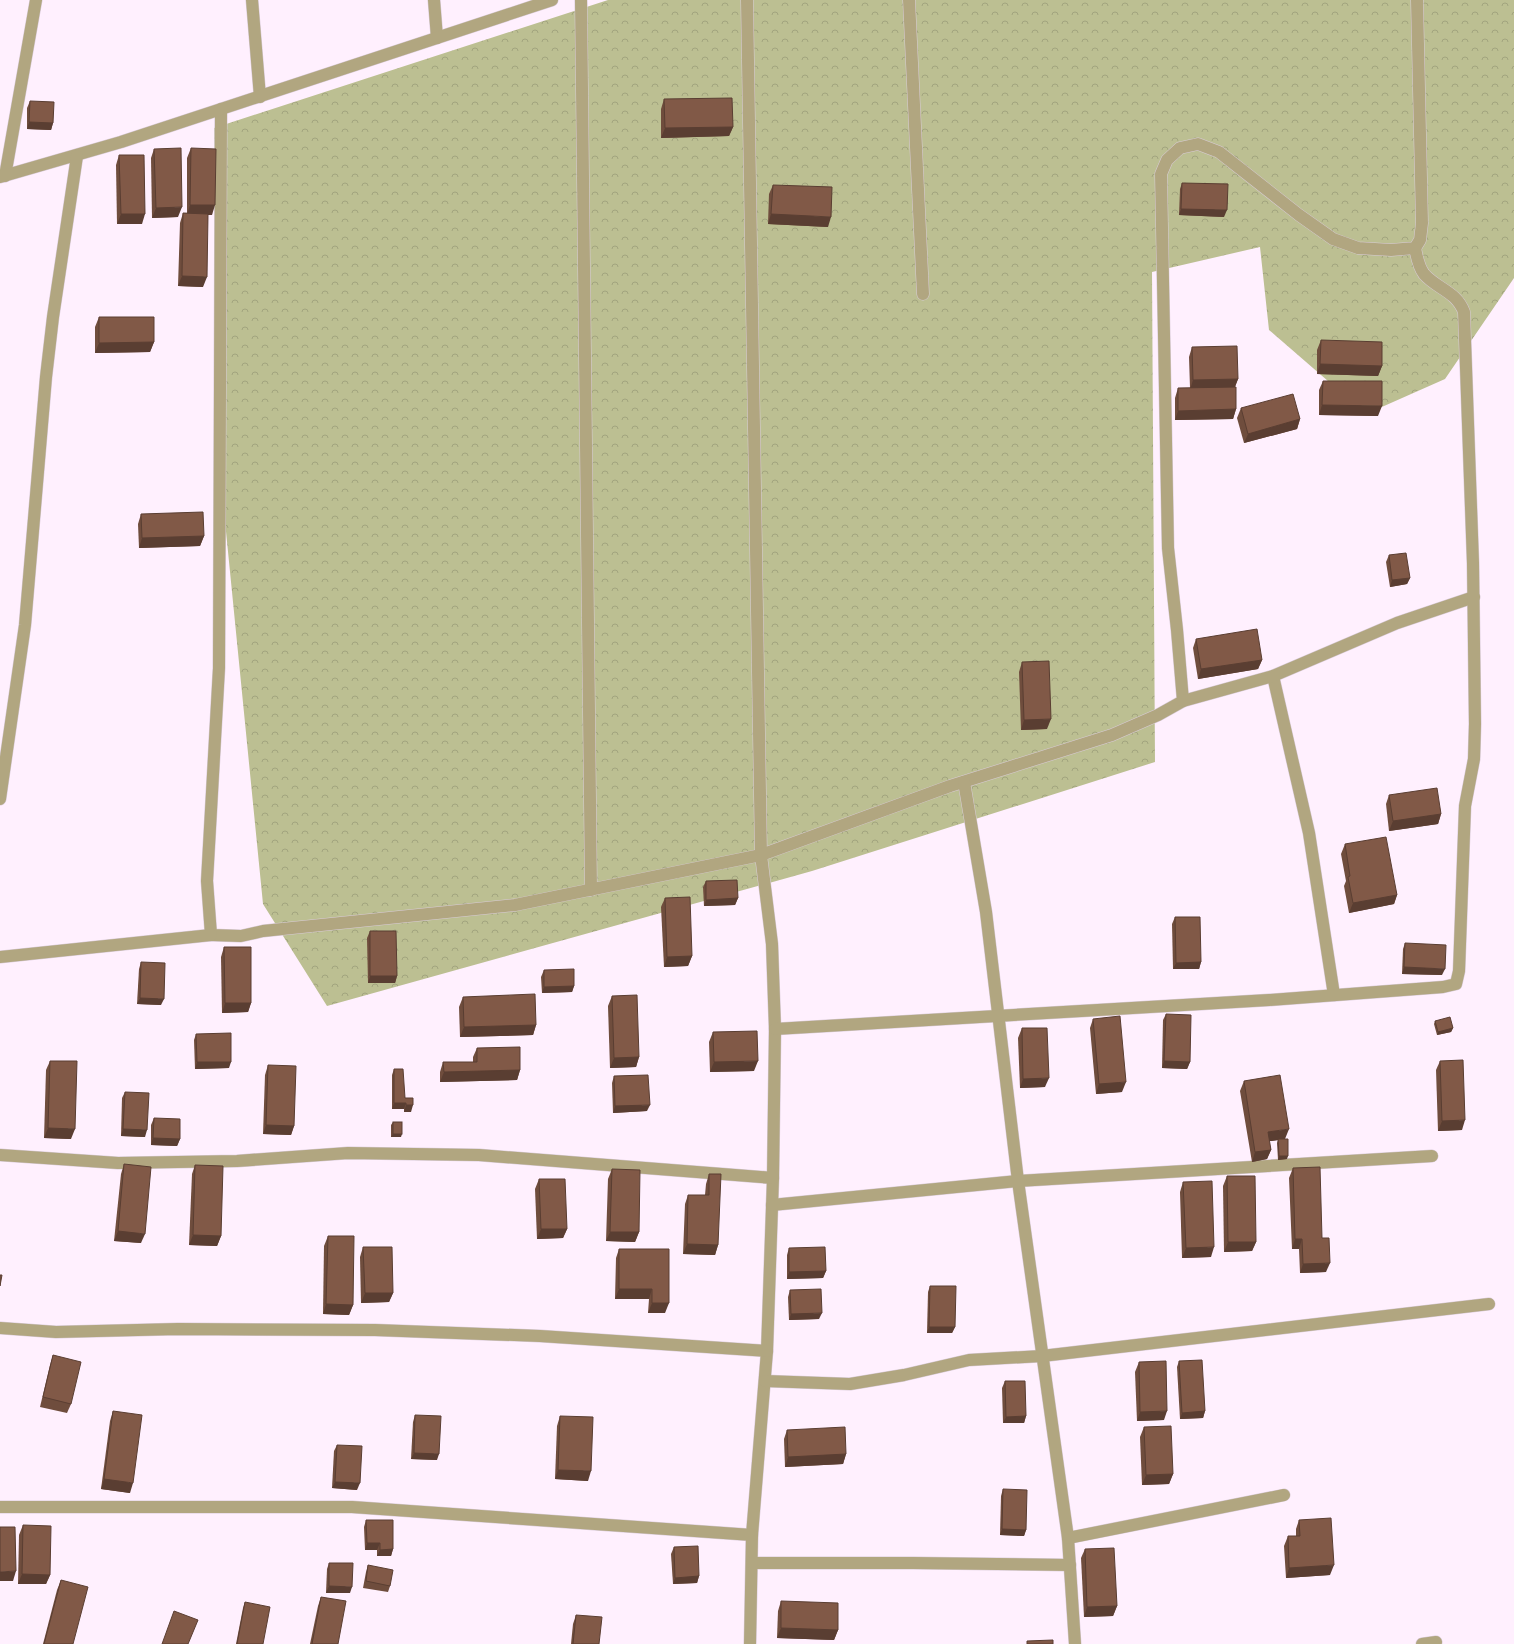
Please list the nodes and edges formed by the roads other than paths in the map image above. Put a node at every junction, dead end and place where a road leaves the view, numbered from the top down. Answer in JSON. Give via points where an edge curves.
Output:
{"nodes":[{"id":1,"x":36,"y":0,"type":"edge"},
{"id":2,"x":252,"y":0,"type":"edge"},
{"id":3,"x":434,"y":0,"type":"edge"},
{"id":4,"x":552,"y":0,"type":"edge"},
{"id":5,"x":581,"y":0,"type":"edge"},
{"id":6,"x":747,"y":0,"type":"edge"},
{"id":7,"x":909,"y":0,"type":"edge"},
{"id":8,"x":1417,"y":0,"type":"edge"},
{"id":9,"x":437,"y":38,"type":"junction"},
{"id":10,"x":260,"y":97,"type":"junction"},
{"id":11,"x":221,"y":109,"type":"junction"},
{"id":12,"x":77,"y":156,"type":"junction"},
{"id":13,"x":2,"y":176,"type":"edge"},
{"id":14,"x":1415,"y":248,"type":"junction"},
{"id":15,"x":924,"y":294,"type":"dead end"},
{"id":16,"x":1474,"y":597,"type":"junction"},
{"id":17,"x":1273,"y":676,"type":"junction"},
{"id":18,"x":1183,"y":701,"type":"junction"},
{"id":19,"x":964,"y":782,"type":"junction"},
{"id":20,"x":0,"y":799,"type":"edge"},
{"id":21,"x":761,"y":855,"type":"junction"},
{"id":22,"x":591,"y":890,"type":"junction"},
{"id":23,"x":211,"y":935,"type":"junction"},
{"id":24,"x":0,"y":957,"type":"edge"},
{"id":25,"x":1334,"y":995,"type":"junction"},
{"id":26,"x":999,"y":1016,"type":"junction"},
{"id":27,"x":775,"y":1029,"type":"junction"},
{"id":28,"x":0,"y":1155,"type":"edge"},
{"id":29,"x":1432,"y":1156,"type":"dead end"},
{"id":30,"x":773,"y":1178,"type":"junction"},
{"id":31,"x":1018,"y":1181,"type":"junction"},
{"id":32,"x":772,"y":1206,"type":"junction"},
{"id":33,"x":1489,"y":1304,"type":"dead end"},
{"id":34,"x":0,"y":1328,"type":"edge"},
{"id":35,"x":767,"y":1350,"type":"junction"},
{"id":36,"x":1042,"y":1356,"type":"junction"},
{"id":37,"x":765,"y":1381,"type":"junction"},
{"id":38,"x":1284,"y":1495,"type":"dead end"},
{"id":39,"x":0,"y":1507,"type":"edge"},
{"id":40,"x":752,"y":1536,"type":"junction"},
{"id":41,"x":1068,"y":1538,"type":"junction"},
{"id":42,"x":752,"y":1563,"type":"junction"},
{"id":43,"x":1070,"y":1565,"type":"junction"},
{"id":44,"x":1436,"y":1642,"type":"dead end"},
{"id":45,"x":750,"y":1644,"type":"edge"},
{"id":46,"x":1075,"y":1644,"type":"edge"},
{"id":47,"x":1422,"y":1644,"type":"edge"}],
"edges":[{"from":1,"to":13,"type":"street"},
{"from":2,"to":10,"type":"street"},
{"from":3,"to":9,"type":"street"},
{"from":4,"to":9,"type":"street"},
{"from":5,"to":22,"type":"street"},
{"from":6,"to":21,"type":"street"},
{"from":7,"to":15,"type":"street"},
{"from":8,"to":14,"type":"street","via":[[1422,223],[1420,240]]},
{"from":9,"to":10,"type":"street"},
{"from":10,"to":11,"type":"street"},
{"from":11,"to":12,"type":"street"},
{"from":11,"to":23,"type":"street","via":[[219,668],[207,881]]},
{"from":12,"to":13,"type":"street"},
{"from":12,"to":20,"type":"street","via":[[51,332],[25,625]]},
{"from":14,"to":16,"type":"street","via":[[1419,265],[1425,275],[1461,303],[1464,312]]},
{"from":14,"to":18,"type":"street","via":[[1358,248],[1333,240],[1219,152],[1198,144],[1180,148],[1167,160],[1161,174],[1160,212],[1168,548]]},
{"from":16,"to":17,"type":"street","via":[[1397,623]]},
{"from":16,"to":25,"type":"street","via":[[1474,759],[1465,806],[1459,971],[1456,984]]},
{"from":17,"to":18,"type":"street"},
{"from":17,"to":25,"type":"street","via":[[1309,833]]},
{"from":18,"to":19,"type":"street","via":[[1112,735]]},
{"from":19,"to":21,"type":"street"},
{"from":19,"to":26,"type":"street","via":[[986,912]]},
{"from":21,"to":22,"type":"street"},
{"from":21,"to":27,"type":"street","via":[[772,944]]},
{"from":22,"to":23,"type":"street","via":[[515,905],[263,931],[241,936]]},
{"from":23,"to":24,"type":"street"},
{"from":25,"to":26,"type":"street"},
{"from":26,"to":27,"type":"street"},
{"from":26,"to":31,"type":"street"},
{"from":27,"to":30,"type":"street"},
{"from":28,"to":30,"type":"street","via":[[118,1163],[237,1161],[348,1153],[478,1156]]},
{"from":29,"to":31,"type":"street"},
{"from":30,"to":32,"type":"street"},
{"from":31,"to":32,"type":"street"},
{"from":31,"to":36,"type":"street"},
{"from":32,"to":35,"type":"street"},
{"from":33,"to":36,"type":"street"},
{"from":34,"to":35,"type":"street","via":[[56,1332],[375,1330],[540,1336]]},
{"from":35,"to":37,"type":"street"},
{"from":36,"to":37,"type":"street","via":[[968,1360],[850,1384]]},
{"from":36,"to":41,"type":"street"},
{"from":37,"to":40,"type":"street"},
{"from":38,"to":41,"type":"street"},
{"from":39,"to":40,"type":"street","via":[[352,1506]]},
{"from":40,"to":42,"type":"street"},
{"from":41,"to":43,"type":"street"},
{"from":42,"to":43,"type":"street","via":[[912,1562]]},
{"from":42,"to":45,"type":"street"},
{"from":43,"to":46,"type":"street"},
{"from":44,"to":47,"type":"street"}]}
